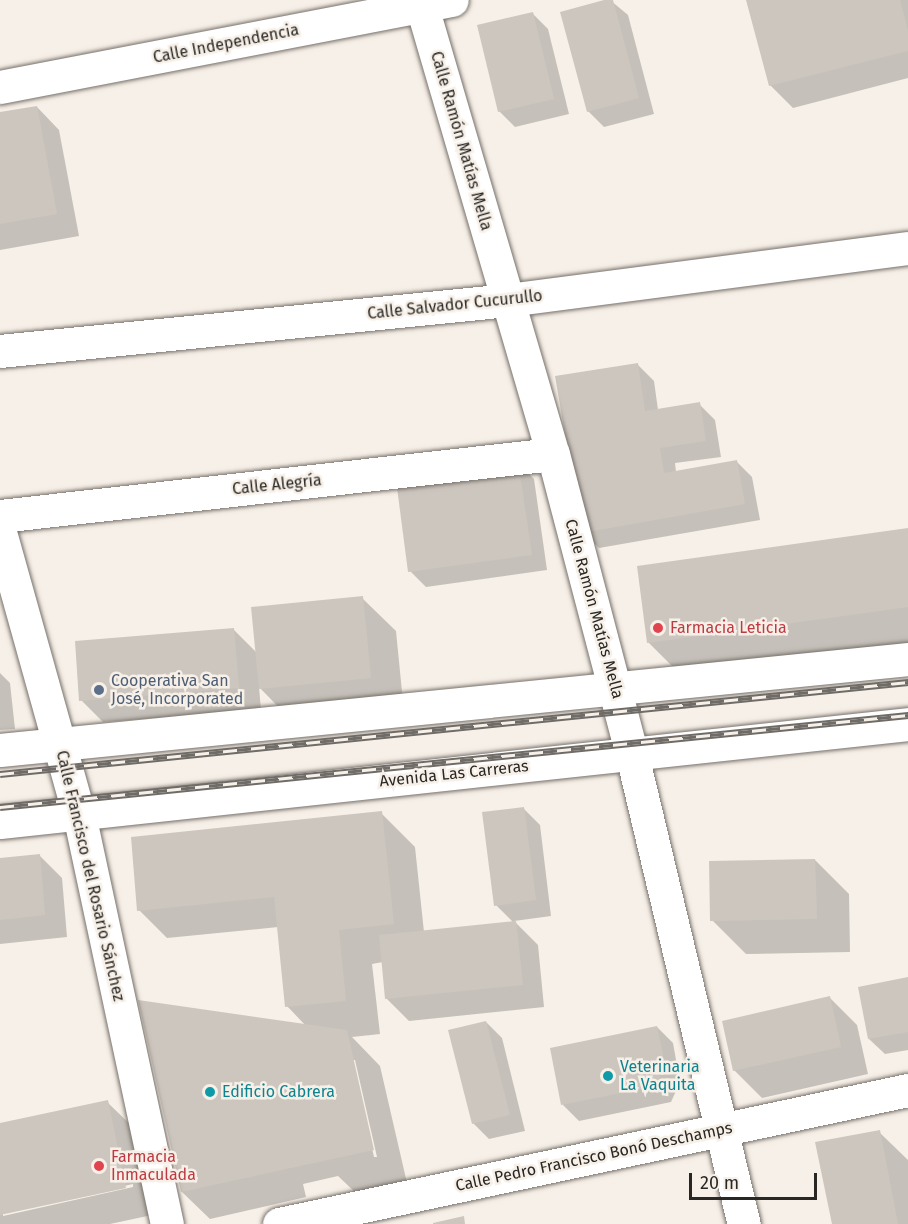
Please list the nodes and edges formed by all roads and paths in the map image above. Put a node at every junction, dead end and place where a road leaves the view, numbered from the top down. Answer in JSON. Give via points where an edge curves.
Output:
{"nodes":[{"id":1,"x":431,"y":2,"type":"edge"},
{"id":2,"x":0,"y":87,"type":"edge"},
{"id":3,"x":908,"y":248,"type":"edge"},
{"id":4,"x":508,"y":300,"type":"junction"},
{"id":5,"x":0,"y":351,"type":"edge"},
{"id":6,"x":553,"y":454,"type":"junction"},
{"id":7,"x":0,"y":516,"type":"edge"},
{"id":8,"x":0,"y":532,"type":"edge"},
{"id":9,"x":908,"y":659,"type":"edge"},
{"id":10,"x":615,"y":690,"type":"junction"},
{"id":11,"x":908,"y":724,"type":"edge"},
{"id":12,"x":60,"y":743,"type":"junction"},
{"id":13,"x":0,"y":750,"type":"edge"},
{"id":14,"x":632,"y":755,"type":"junction"},
{"id":15,"x":79,"y":814,"type":"junction"},
{"id":16,"x":0,"y":822,"type":"edge"},
{"id":17,"x":908,"y":1090,"type":"edge"},
{"id":18,"x":720,"y":1130,"type":"junction"},
{"id":19,"x":167,"y":1224,"type":"edge"},
{"id":20,"x":279,"y":1224,"type":"edge"},
{"id":21,"x":744,"y":1224,"type":"edge"}],
"edges":[{"from":1,"to":2,"type":"street","name":"Calle Independencia"},
{"from":1,"to":4,"type":"street","name":"Calle Ramón Matías Mella"},
{"from":3,"to":4,"type":"street","name":"Calle Salvador Cucurullo"},
{"from":4,"to":5,"type":"street","name":"Calle Salvador Cucurullo"},
{"from":4,"to":6,"type":"street","name":"Calle Ramón Matías Mella"},
{"from":6,"to":7,"type":"street","name":"Calle Alegría"},
{"from":6,"to":10,"type":"street","name":"Calle Ramón Matías Mella"},
{"from":8,"to":12,"type":"street","name":"Calle Francisco del Rosario Sánchez"},
{"from":9,"to":10,"type":"street"},
{"from":10,"to":12,"type":"street"},
{"from":10,"to":14,"type":"street","name":"Calle Ramón Matías Mella"},
{"from":11,"to":14,"type":"street","name":"Avenida Las Carreras"},
{"from":12,"to":13,"type":"street"},
{"from":12,"to":15,"type":"street","name":"Calle Francisco del Rosario Sánchez"},
{"from":14,"to":15,"type":"street","name":"Avenida Las Carreras"},
{"from":14,"to":18,"type":"street","name":"Calle Ramón Matías Mella"},
{"from":15,"to":16,"type":"street","name":"Avenida Las Carreras"},
{"from":15,"to":19,"type":"street","name":"Calle Francisco del Rosario Sánchez"},
{"from":17,"to":18,"type":"street","name":"Calle Pedro Francisco Bonó Deschamps"},
{"from":18,"to":20,"type":"street","name":"Calle Pedro Francisco Bonó Deschamps"},
{"from":18,"to":21,"type":"street","name":"Calle Ramón Matías Mella"}]}
